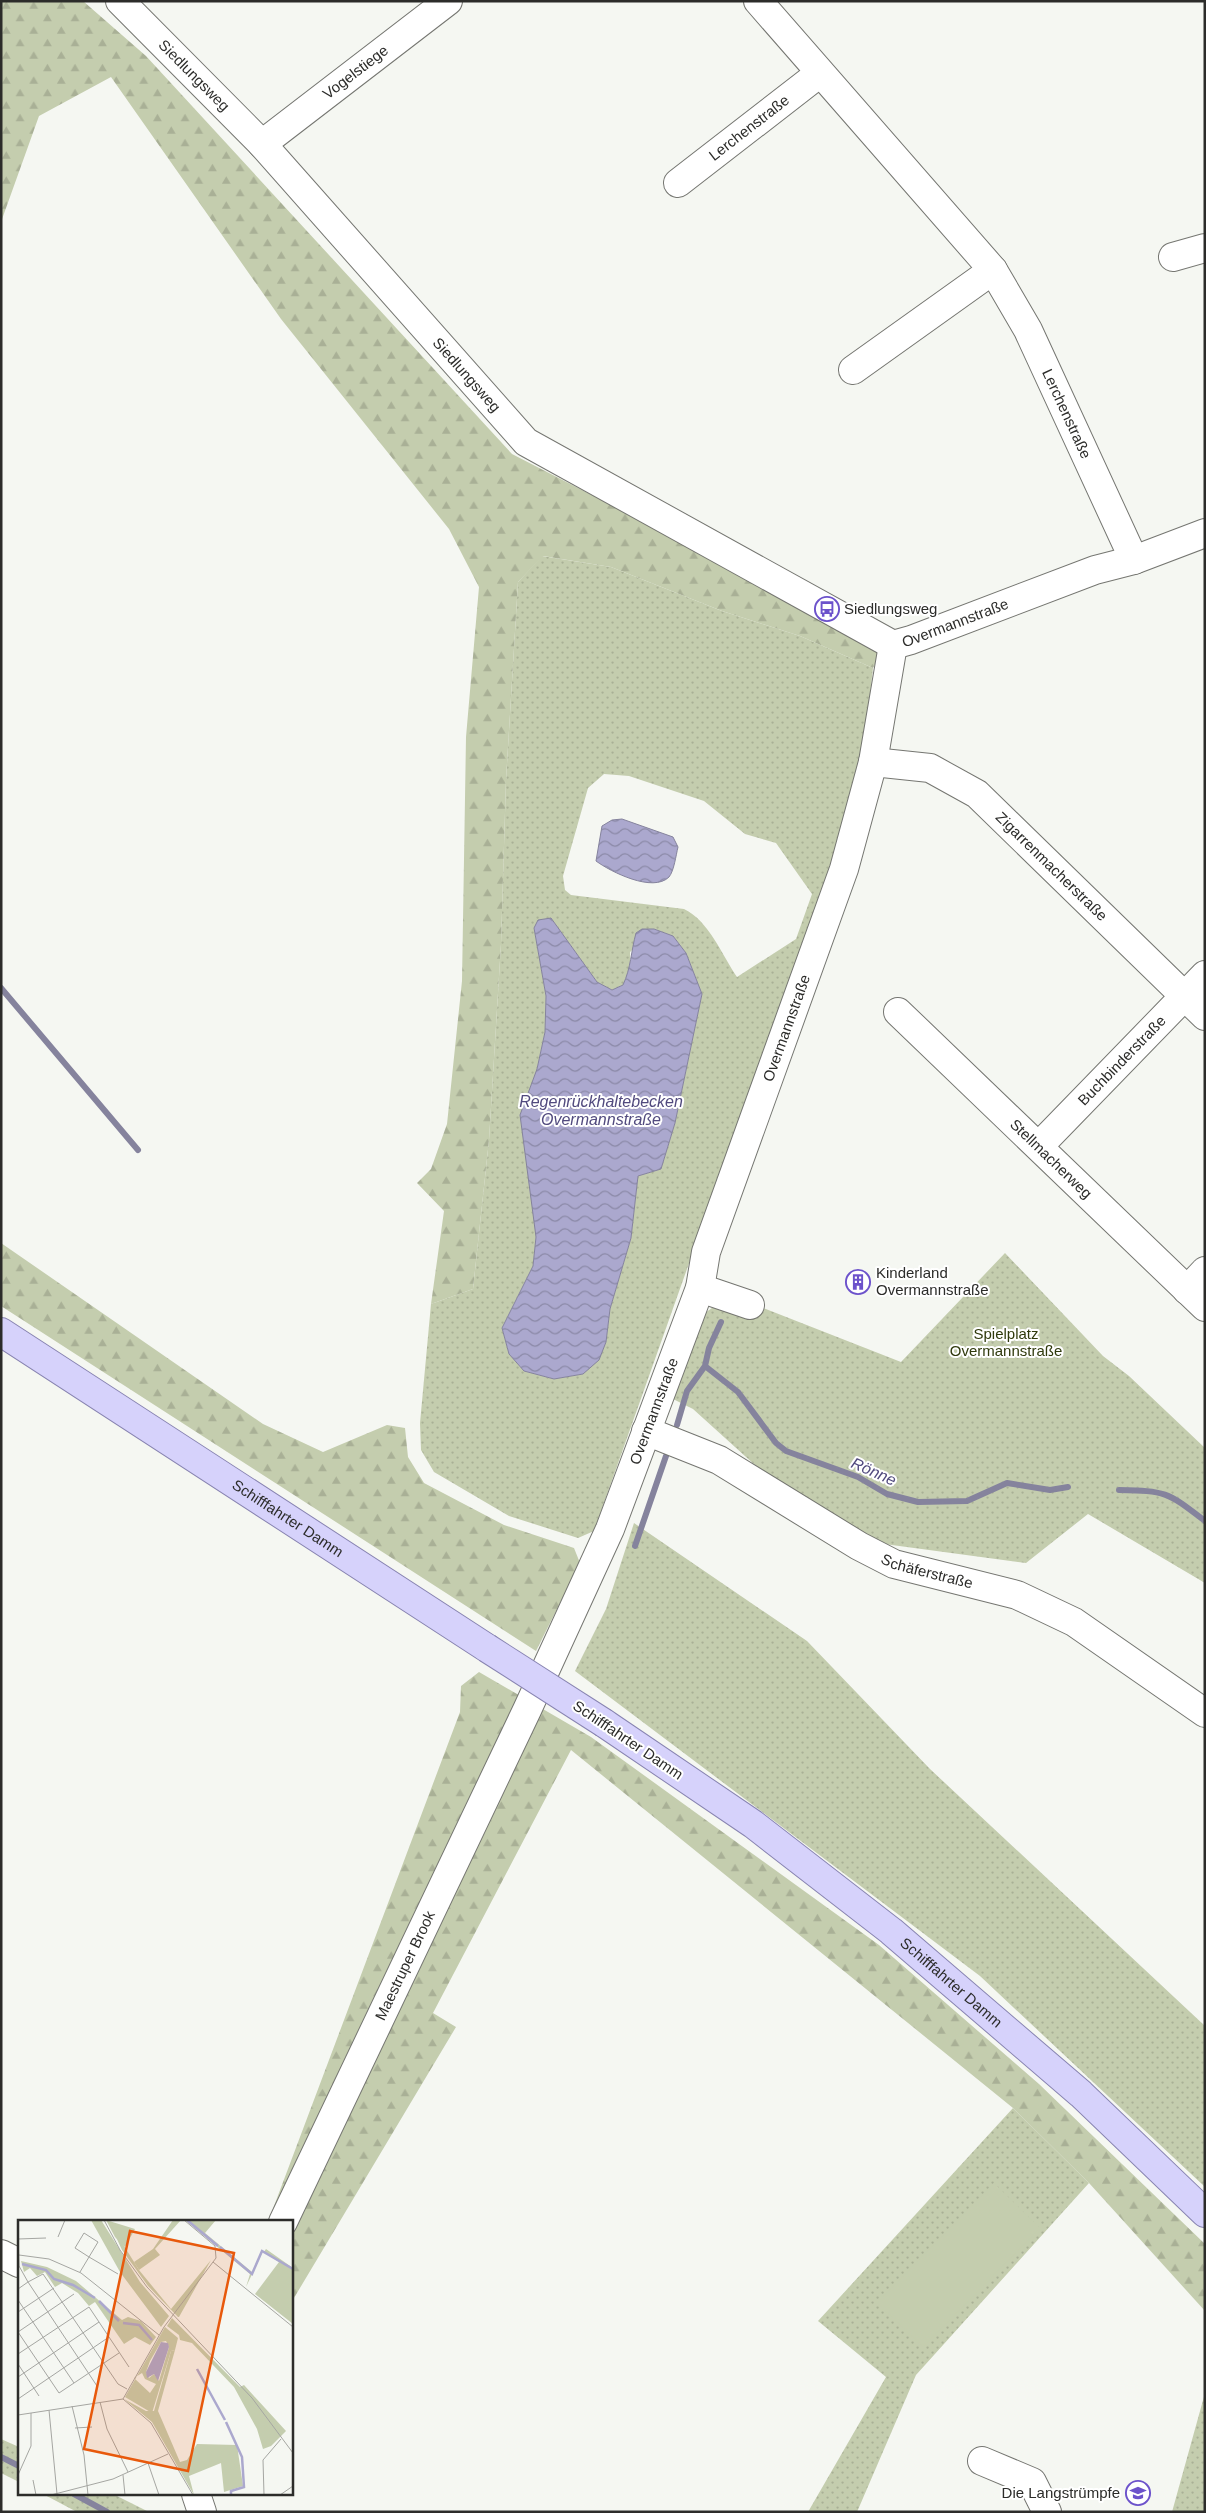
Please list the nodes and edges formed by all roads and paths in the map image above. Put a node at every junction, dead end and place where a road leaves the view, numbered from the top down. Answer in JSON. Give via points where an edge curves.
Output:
{"nodes":[{"id":1,"x":120,"y":1,"type":"edge"},
{"id":2,"x":448,"y":1,"type":"edge"},
{"id":3,"x":758,"y":1,"type":"edge"},
{"id":4,"x":820,"y":72,"type":"junction"},
{"id":5,"x":262,"y":144,"type":"junction"},
{"id":6,"x":678,"y":183,"type":"dead end"},
{"id":7,"x":1205,"y":248,"type":"edge"},
{"id":8,"x":1172,"y":257,"type":"dead end"},
{"id":9,"x":993,"y":270,"type":"junction"},
{"id":10,"x":853,"y":370,"type":"dead end"},
{"id":11,"x":1205,"y":533,"type":"edge"},
{"id":12,"x":1134,"y":560,"type":"junction"},
{"id":13,"x":892,"y":645,"type":"junction"},
{"id":14,"x":873,"y":762,"type":"junction"},
{"id":15,"x":1205,"y":975,"type":"edge"},
{"id":16,"x":1184,"y":996,"type":"junction"},
{"id":17,"x":898,"y":1012,"type":"dead end"},
{"id":18,"x":1205,"y":1016,"type":"edge"},
{"id":19,"x":1039,"y":1146,"type":"junction"},
{"id":20,"x":700,"y":1288,"type":"junction"},
{"id":21,"x":1199,"y":1289,"type":"edge"},
{"id":22,"x":750,"y":1305,"type":"dead end"},
{"id":23,"x":1,"y":1332,"type":"edge"},
{"id":24,"x":646,"y":1431,"type":"junction"},
{"id":25,"x":527,"y":1710,"type":"joint"},
{"id":26,"x":1205,"y":1713,"type":"edge"},
{"id":27,"x":1205,"y":2213,"type":"edge"},
{"id":28,"x":284,"y":2220,"type":"edge"},
{"id":29,"x":1,"y":2254,"type":"edge"},
{"id":30,"x":18,"y":2262,"type":"edge"},
{"id":31,"x":982,"y":2461,"type":"dead end"},
{"id":32,"x":197,"y":2496,"type":"edge"},
{"id":33,"x":202,"y":2512,"type":"edge"},
{"id":34,"x":1047,"y":2512,"type":"edge"}],
"edges":[{"from":1,"to":5,"type":"street","name":"Siedlungsweg"},
{"from":2,"to":5,"type":"street","name":"Vogelstiege"},
{"from":3,"to":4,"type":"street","name":"Lerchenstraße"},
{"from":4,"to":6,"type":"street","name":"Lerchenstraße"},
{"from":4,"to":9,"type":"street","name":"Lerchenstraße"},
{"from":5,"to":13,"type":"street","name":"Siedlungsweg","via":[[526,442]]},
{"from":7,"to":8,"type":"street"},
{"from":9,"to":10,"type":"street"},
{"from":9,"to":12,"type":"street","name":"Lerchenstraße","via":[[1028,330]]},
{"from":11,"to":12,"type":"street","name":"Overmannstraße"},
{"from":12,"to":13,"type":"street","name":"Overmannstraße","via":[[1095,570]]},
{"from":13,"to":14,"type":"street","name":"Overmannstraße"},
{"from":14,"to":16,"type":"street","name":"Zigarrenmacherstraße","via":[[930,768],[977,794]]},
{"from":14,"to":20,"type":"street","name":"Overmannstraße","via":[[844,869],[706,1252]]},
{"from":15,"to":16,"type":"street","name":"Buchbinderstraße"},
{"from":16,"to":18,"type":"street","name":"Zigarrenmacherstraße"},
{"from":16,"to":19,"type":"street","name":"Buchbinderstraße"},
{"from":17,"to":19,"type":"street","name":"Stellmacherweg"},
{"from":19,"to":21,"type":"street","name":"Stellmacherweg"},
{"from":20,"to":22,"type":"street"},
{"from":20,"to":24,"type":"street","name":"Overmannstraße"},
{"from":23,"to":27,"type":"main road","name":"Schifffahrter Damm","bridge":true,"via":[[604,1723],[753,1824],[891,1932],[1081,2094]]},
{"from":24,"to":25,"type":"street","name":"Overmannstraße","via":[[610,1529]]},
{"from":24,"to":26,"type":"street","name":"Schäferstraße","via":[[719,1460],[894,1564],[1017,1595],[1074,1622]]},
{"from":25,"to":28,"type":"street","name":"Maestruper Brook"},
{"from":29,"to":30,"type":"street"},
{"from":31,"to":34,"type":"street","via":[[1032,2482]]},
{"from":32,"to":33,"type":"street"}]}
